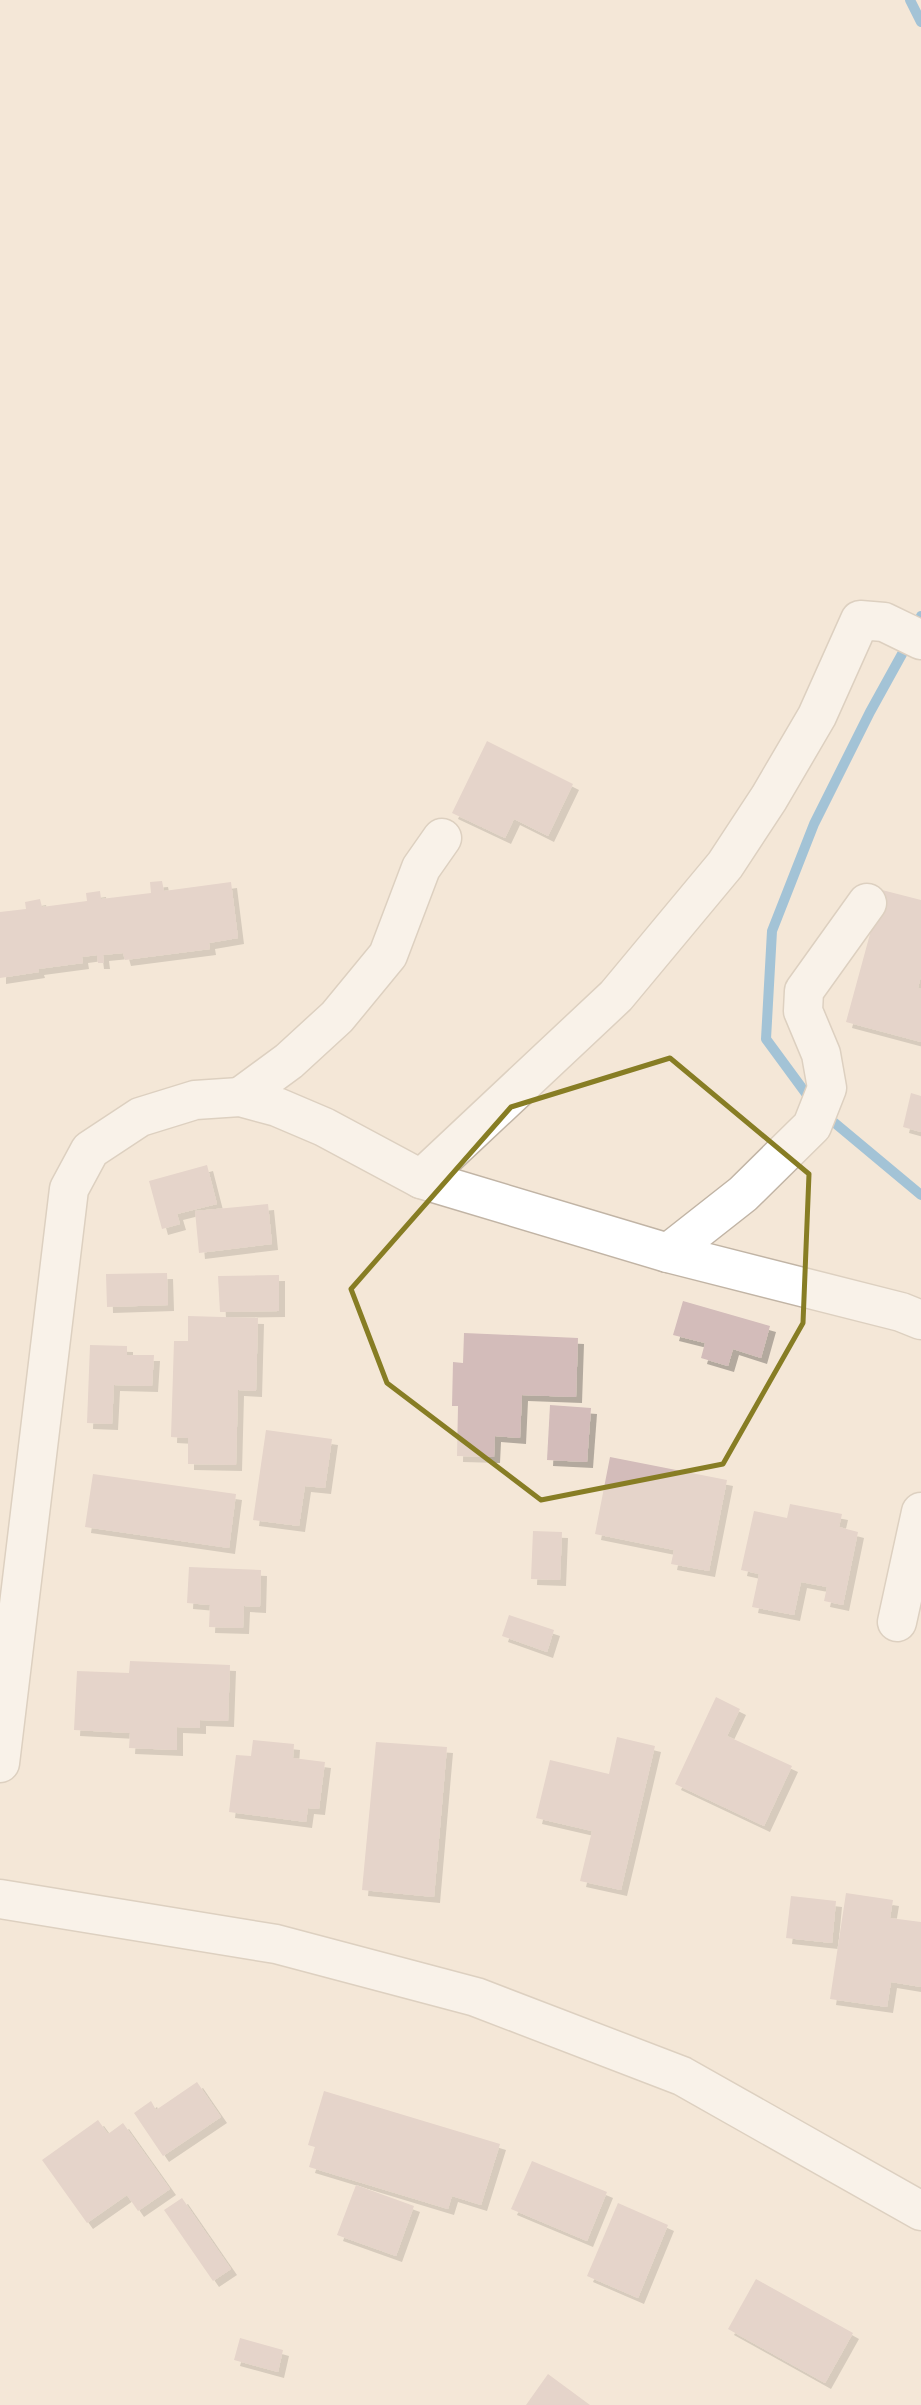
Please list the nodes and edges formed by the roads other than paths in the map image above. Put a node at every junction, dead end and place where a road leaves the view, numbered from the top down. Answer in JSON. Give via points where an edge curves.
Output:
{"nodes":[{"id":1,"x":921,"y":640,"type":"edge"},
{"id":2,"x":442,"y":838,"type":"dead end"},
{"id":3,"x":867,"y":903,"type":"dead end"},
{"id":4,"x":240,"y":1097,"type":"junction"},
{"id":5,"x":421,"y":1179,"type":"junction"},
{"id":6,"x":668,"y":1252,"type":"junction"},
{"id":7,"x":921,"y":1320,"type":"edge"},
{"id":8,"x":921,"y":1512,"type":"edge"},
{"id":9,"x":897,"y":1622,"type":"dead end"},
{"id":10,"x":0,"y":1763,"type":"edge"},
{"id":11,"x":0,"y":1899,"type":"edge"},
{"id":12,"x":921,"y":2211,"type":"edge"}],
"edges":[{"from":1,"to":5,"type":"street","via":[[884,622],[860,620],[817,716],[725,865],[616,996]]},
{"from":2,"to":4,"type":"street","via":[[421,868],[388,955],[337,1017]]},
{"from":3,"to":6,"type":"street","via":[[804,991],[803,1011],[821,1054],[827,1088],[812,1126],[743,1194]]},
{"from":4,"to":5,"type":"street","via":[[324,1127]]},
{"from":4,"to":10,"type":"street","via":[[195,1100],[140,1117],[90,1150],[69,1189]]},
{"from":5,"to":6,"type":"street"},
{"from":6,"to":7,"type":"street"},
{"from":8,"to":9,"type":"street"},
{"from":11,"to":12,"type":"street","via":[[276,1944],[476,1997],[682,2076]]}]}
